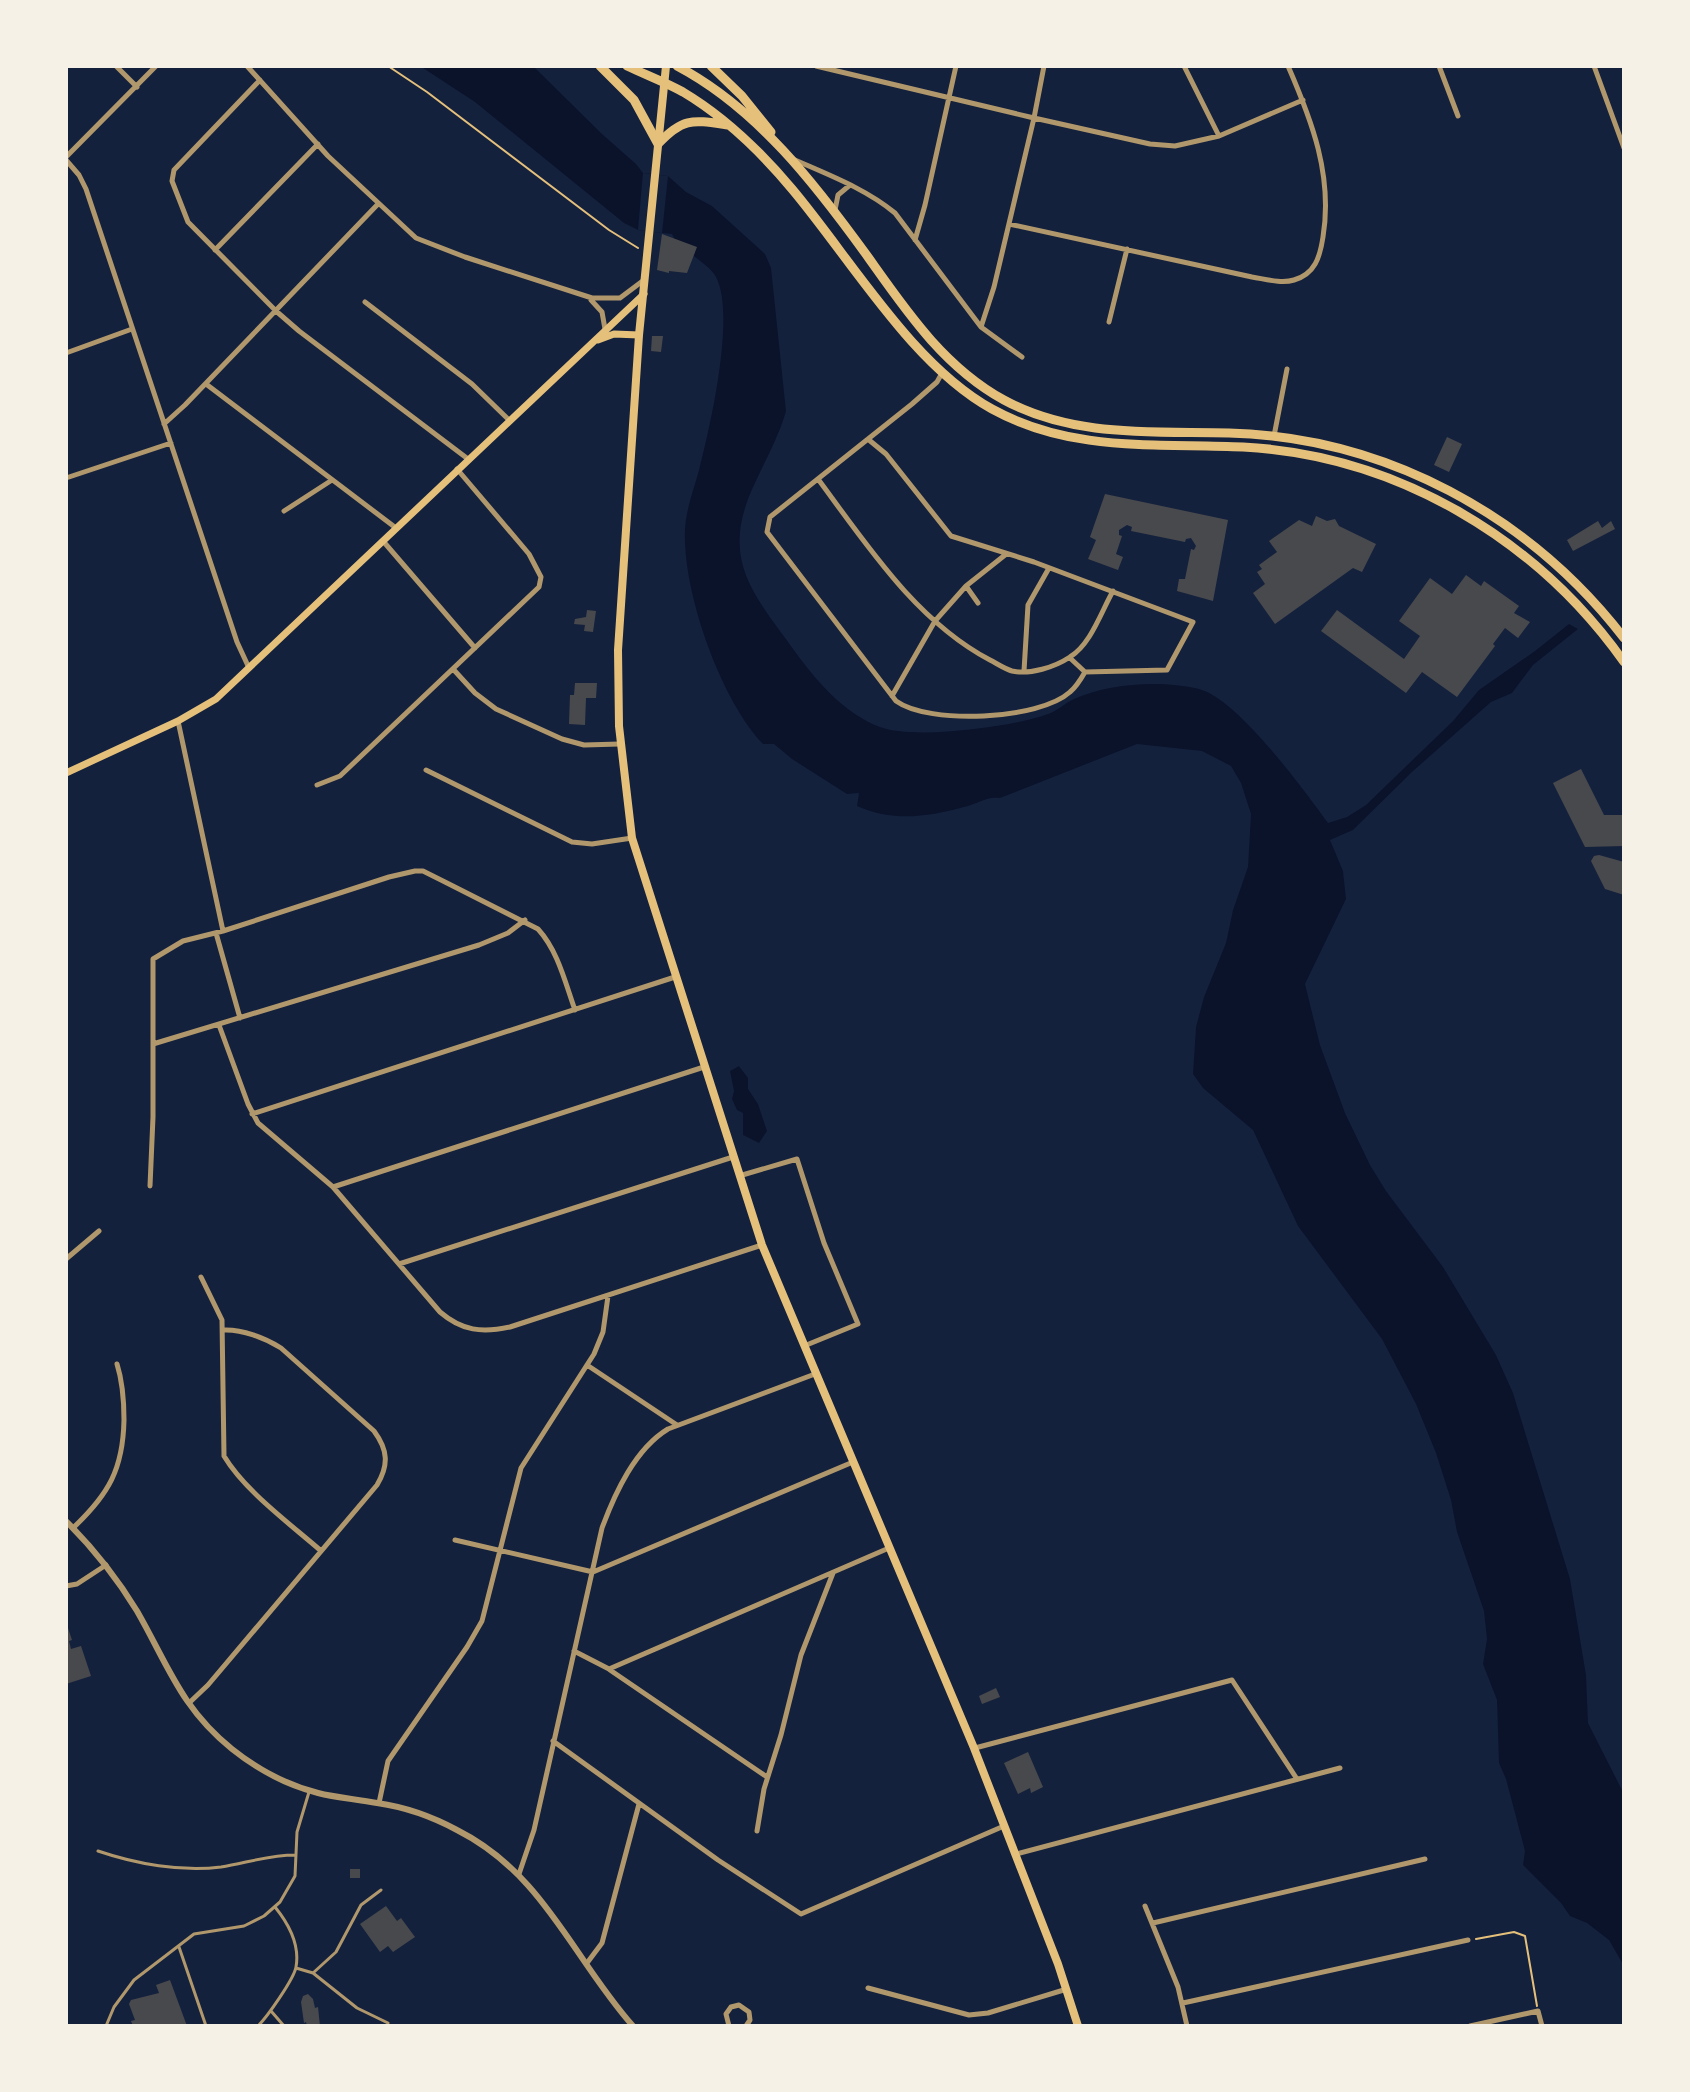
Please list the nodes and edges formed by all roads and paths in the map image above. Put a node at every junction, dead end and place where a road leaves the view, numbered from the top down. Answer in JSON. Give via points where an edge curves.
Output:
{"nodes":[{"id":1,"x":116,"y":66,"type":"edge"},
{"id":2,"x":156,"y":66,"type":"edge"},
{"id":3,"x":247,"y":66,"type":"edge"},
{"id":4,"x":388,"y":66,"type":"edge"},
{"id":5,"x":600,"y":66,"type":"edge"},
{"id":6,"x":627,"y":66,"type":"edge"},
{"id":7,"x":666,"y":66,"type":"edge"},
{"id":8,"x":677,"y":66,"type":"edge"},
{"id":9,"x":711,"y":66,"type":"edge"},
{"id":10,"x":816,"y":66,"type":"edge"},
{"id":11,"x":956,"y":66,"type":"edge"},
{"id":12,"x":1044,"y":66,"type":"edge"},
{"id":13,"x":1184,"y":66,"type":"edge"},
{"id":14,"x":1288,"y":66,"type":"edge"},
{"id":15,"x":1439,"y":66,"type":"edge"},
{"id":16,"x":1594,"y":66,"type":"edge"},
{"id":17,"x":260,"y":80,"type":"junction"},
{"id":18,"x":664,"y":83,"type":"junction"},
{"id":19,"x":137,"y":87,"type":"junction"},
{"id":20,"x":949,"y":98,"type":"junction"},
{"id":21,"x":1303,"y":100,"type":"junction"},
{"id":22,"x":1458,"y":116,"type":"dead end"},
{"id":23,"x":1034,"y":118,"type":"junction"},
{"id":24,"x":729,"y":125,"type":"junction"},
{"id":25,"x":1219,"y":136,"type":"junction"},
{"id":26,"x":318,"y":144,"type":"junction"},
{"id":27,"x":658,"y":144,"type":"junction"},
{"id":28,"x":1624,"y":148,"type":"edge"},
{"id":29,"x":789,"y":157,"type":"junction"},
{"id":30,"x":66,"y":158,"type":"edge"},
{"id":31,"x":850,"y":185,"type":"junction"},
{"id":32,"x":378,"y":204,"type":"junction"},
{"id":33,"x":835,"y":214,"type":"junction"},
{"id":34,"x":1009,"y":224,"type":"junction"},
{"id":35,"x":914,"y":241,"type":"junction"},
{"id":36,"x":638,"y":248,"type":"dead end"},
{"id":37,"x":1127,"y":249,"type":"junction"},
{"id":38,"x":215,"y":250,"type":"junction"},
{"id":39,"x":645,"y":279,"type":"junction"},
{"id":40,"x":644,"y":294,"type":"junction"},
{"id":41,"x":587,"y":297,"type":"junction"},
{"id":42,"x":365,"y":302,"type":"dead end"},
{"id":43,"x":276,"y":311,"type":"junction"},
{"id":44,"x":1109,"y":322,"type":"dead end"},
{"id":45,"x":981,"y":327,"type":"junction"},
{"id":46,"x":132,"y":329,"type":"junction"},
{"id":47,"x":605,"y":329,"type":"junction"},
{"id":48,"x":639,"y":335,"type":"junction"},
{"id":49,"x":589,"y":345,"type":"junction"},
{"id":50,"x":66,"y":353,"type":"edge"},
{"id":51,"x":1022,"y":357,"type":"dead end"},
{"id":52,"x":1287,"y":369,"type":"dead end"},
{"id":53,"x":942,"y":373,"type":"junction"},
{"id":54,"x":206,"y":384,"type":"junction"},
{"id":55,"x":509,"y":420,"type":"junction"},
{"id":56,"x":164,"y":424,"type":"junction"},
{"id":57,"x":1274,"y":436,"type":"junction"},
{"id":58,"x":869,"y":440,"type":"junction"},
{"id":59,"x":171,"y":443,"type":"junction"},
{"id":60,"x":468,"y":459,"type":"junction"},
{"id":61,"x":457,"y":469,"type":"junction"},
{"id":62,"x":66,"y":478,"type":"edge"},
{"id":63,"x":818,"y":479,"type":"junction"},
{"id":64,"x":332,"y":480,"type":"junction"},
{"id":65,"x":284,"y":511,"type":"dead end"},
{"id":66,"x":396,"y":528,"type":"junction"},
{"id":67,"x":382,"y":541,"type":"junction"},
{"id":68,"x":1005,"y":555,"type":"junction"},
{"id":69,"x":1049,"y":568,"type":"junction"},
{"id":70,"x":966,"y":586,"type":"junction"},
{"id":71,"x":1113,"y":591,"type":"junction"},
{"id":72,"x":978,"y":603,"type":"dead end"},
{"id":73,"x":935,"y":621,"type":"junction"},
{"id":74,"x":1624,"y":638,"type":"edge"},
{"id":75,"x":475,"y":648,"type":"junction"},
{"id":76,"x":1070,"y":658,"type":"junction"},
{"id":77,"x":1624,"y":662,"type":"edge"},
{"id":78,"x":249,"y":668,"type":"junction"},
{"id":79,"x":453,"y":669,"type":"junction"},
{"id":80,"x":1024,"y":671,"type":"junction"},
{"id":81,"x":1085,"y":672,"type":"junction"},
{"id":82,"x":892,"y":696,"type":"junction"},
{"id":83,"x":178,"y":721,"type":"junction"},
{"id":84,"x":621,"y":744,"type":"junction"},
{"id":85,"x":426,"y":770,"type":"dead end"},
{"id":86,"x":66,"y":773,"type":"edge"},
{"id":87,"x":317,"y":785,"type":"dead end"},
{"id":88,"x":632,"y":838,"type":"junction"},
{"id":89,"x":525,"y":920,"type":"junction"},
{"id":90,"x":219,"y":932,"type":"junction"},
{"id":91,"x":675,"y":977,"type":"junction"},
{"id":92,"x":575,"y":1010,"type":"junction"},
{"id":93,"x":240,"y":1018,"type":"junction"},
{"id":94,"x":219,"y":1025,"type":"junction"},
{"id":95,"x":153,"y":1044,"type":"junction"},
{"id":96,"x":704,"y":1067,"type":"junction"},
{"id":97,"x":252,"y":1114,"type":"junction"},
{"id":98,"x":733,"y":1157,"type":"junction"},
{"id":99,"x":739,"y":1176,"type":"junction"},
{"id":100,"x":150,"y":1186,"type":"dead end"},
{"id":101,"x":333,"y":1187,"type":"junction"},
{"id":102,"x":99,"y":1231,"type":"dead end"},
{"id":103,"x":762,"y":1245,"type":"junction"},
{"id":104,"x":66,"y":1259,"type":"edge"},
{"id":105,"x":399,"y":1264,"type":"junction"},
{"id":106,"x":201,"y":1277,"type":"dead end"},
{"id":107,"x":608,"y":1296,"type":"junction"},
{"id":108,"x":223,"y":1330,"type":"junction"},
{"id":109,"x":803,"y":1347,"type":"junction"},
{"id":110,"x":117,"y":1364,"type":"dead end"},
{"id":111,"x":587,"y":1365,"type":"junction"},
{"id":112,"x":815,"y":1374,"type":"junction"},
{"id":113,"x":677,"y":1425,"type":"junction"},
{"id":114,"x":853,"y":1462,"type":"junction"},
{"id":115,"x":66,"y":1521,"type":"edge"},
{"id":116,"x":73,"y":1528,"type":"junction"},
{"id":117,"x":455,"y":1540,"type":"dead end"},
{"id":118,"x":889,"y":1548,"type":"junction"},
{"id":119,"x":320,"y":1550,"type":"junction"},
{"id":120,"x":501,"y":1552,"type":"junction"},
{"id":121,"x":106,"y":1565,"type":"junction"},
{"id":122,"x":593,"y":1572,"type":"junction"},
{"id":123,"x":833,"y":1572,"type":"junction"},
{"id":124,"x":66,"y":1586,"type":"edge"},
{"id":125,"x":574,"y":1651,"type":"junction"},
{"id":126,"x":609,"y":1669,"type":"junction"},
{"id":127,"x":188,"y":1704,"type":"junction"},
{"id":128,"x":553,"y":1741,"type":"junction"},
{"id":129,"x":974,"y":1748,"type":"junction"},
{"id":130,"x":1340,"y":1768,"type":"dead end"},
{"id":131,"x":767,"y":1777,"type":"junction"},
{"id":132,"x":1297,"y":1779,"type":"junction"},
{"id":133,"x":309,"y":1790,"type":"junction"},
{"id":134,"x":379,"y":1803,"type":"junction"},
{"id":135,"x":639,"y":1804,"type":"junction"},
{"id":136,"x":1005,"y":1826,"type":"junction"},
{"id":137,"x":757,"y":1831,"type":"dead end"},
{"id":138,"x":98,"y":1851,"type":"dead end"},
{"id":139,"x":1016,"y":1854,"type":"junction"},
{"id":140,"x":296,"y":1855,"type":"junction"},
{"id":141,"x":1425,"y":1859,"type":"dead end"},
{"id":142,"x":519,"y":1874,"type":"junction"},
{"id":143,"x":381,"y":1890,"type":"dead end"},
{"id":144,"x":1145,"y":1906,"type":"dead end"},
{"id":145,"x":275,"y":1907,"type":"junction"},
{"id":146,"x":1153,"y":1923,"type":"junction"},
{"id":147,"x":1468,"y":1940,"type":"joint"},
{"id":148,"x":179,"y":1947,"type":"junction"},
{"id":149,"x":587,"y":1963,"type":"junction"},
{"id":150,"x":296,"y":1968,"type":"junction"},
{"id":151,"x":313,"y":1973,"type":"junction"},
{"id":152,"x":868,"y":1988,"type":"dead end"},
{"id":153,"x":1067,"y":1989,"type":"junction"},
{"id":154,"x":1183,"y":2003,"type":"junction"},
{"id":155,"x":271,"y":2011,"type":"junction"},
{"id":156,"x":1538,"y":2011,"type":"junction"},
{"id":157,"x":388,"y":2023,"type":"dead end"},
{"id":158,"x":106,"y":2026,"type":"edge"},
{"id":159,"x":206,"y":2026,"type":"edge"},
{"id":160,"x":258,"y":2026,"type":"edge"},
{"id":161,"x":284,"y":2026,"type":"edge"},
{"id":162,"x":633,"y":2026,"type":"edge"},
{"id":163,"x":729,"y":2026,"type":"edge"},
{"id":164,"x":746,"y":2026,"type":"edge"},
{"id":165,"x":1078,"y":2026,"type":"edge"},
{"id":166,"x":1187,"y":2026,"type":"edge"},
{"id":167,"x":1470,"y":2026,"type":"edge"},
{"id":168,"x":1542,"y":2026,"type":"edge"}],
"edges":[{"from":1,"to":19,"type":"street"},
{"from":2,"to":19,"type":"street"},
{"from":3,"to":17,"type":"street"},
{"from":4,"to":36,"type":"path"},
{"from":5,"to":27,"type":"highway","via":[[634,100]]},
{"from":6,"to":18,"type":"highway"},
{"from":7,"to":18,"type":"main road"},
{"from":8,"to":29,"type":"highway","via":[[733,104]]},
{"from":9,"to":29,"type":"highway"},
{"from":10,"to":20,"type":"street"},
{"from":11,"to":20,"type":"street"},
{"from":12,"to":23,"type":"street"},
{"from":13,"to":25,"type":"street"},
{"from":14,"to":21,"type":"street"},
{"from":15,"to":22,"type":"street"},
{"from":16,"to":28,"type":"street"},
{"from":17,"to":26,"type":"street"},
{"from":17,"to":38,"type":"street","via":[[173,173],[186,217]]},
{"from":18,"to":24,"type":"highway"},
{"from":18,"to":27,"type":"main road"},
{"from":19,"to":30,"type":"street"},
{"from":20,"to":23,"type":"street"},
{"from":20,"to":35,"type":"street"},
{"from":21,"to":25,"type":"street"},
{"from":21,"to":37,"type":"street","via":[[1325,175],[1326,219],[1320,256],[1306,274],[1276,281]]},
{"from":23,"to":25,"type":"street","via":[[1150,144],[1175,146]]},
{"from":23,"to":34,"type":"street"},
{"from":24,"to":27,"type":"highway","via":[[689,121]]},
{"from":24,"to":53,"type":"highway","via":[[792,189]]},
{"from":26,"to":32,"type":"street"},
{"from":26,"to":38,"type":"street"},
{"from":27,"to":39,"type":"main road"},
{"from":29,"to":31,"type":"street"},
{"from":29,"to":33,"type":"highway"},
{"from":30,"to":46,"type":"street","via":[[86,189]]},
{"from":31,"to":33,"type":"street","via":[[838,195]]},
{"from":31,"to":35,"type":"street","via":[[895,213]]},
{"from":32,"to":41,"type":"street","via":[[426,243]]},
{"from":32,"to":43,"type":"street"},
{"from":33,"to":57,"type":"highway","via":[[934,345],[974,381],[1010,403],[1094,428]]},
{"from":34,"to":37,"type":"street"},
{"from":34,"to":45,"type":"street"},
{"from":35,"to":45,"type":"street"},
{"from":37,"to":44,"type":"street"},
{"from":38,"to":43,"type":"street"},
{"from":39,"to":40,"type":"main road"},
{"from":39,"to":41,"type":"street","via":[[617,299]]},
{"from":40,"to":47,"type":"main road"},
{"from":40,"to":48,"type":"main road"},
{"from":41,"to":47,"type":"street","via":[[602,312]]},
{"from":42,"to":55,"type":"street","via":[[472,384]]},
{"from":43,"to":54,"type":"street"},
{"from":43,"to":60,"type":"street"},
{"from":45,"to":51,"type":"street"},
{"from":46,"to":50,"type":"street"},
{"from":46,"to":56,"type":"street"},
{"from":47,"to":49,"type":"main road"},
{"from":48,"to":49,"type":"main road","via":[[611,335]]},
{"from":48,"to":84,"type":"main road","via":[[618,650]]},
{"from":49,"to":55,"type":"main road"},
{"from":52,"to":57,"type":"street"},
{"from":53,"to":58,"type":"street"},
{"from":53,"to":77,"type":"highway","via":[[995,411],[1061,436],[1122,445],[1279,451],[1331,460],[1398,482],[1461,513],[1521,553],[1571,597]]},
{"from":54,"to":56,"type":"street"},
{"from":54,"to":64,"type":"street"},
{"from":55,"to":60,"type":"main road"},
{"from":56,"to":59,"type":"street"},
{"from":57,"to":74,"type":"highway","via":[[1367,456],[1463,497],[1552,561]]},
{"from":58,"to":63,"type":"street"},
{"from":58,"to":68,"type":"street","via":[[951,536]]},
{"from":59,"to":62,"type":"street"},
{"from":59,"to":78,"type":"street"},
{"from":60,"to":61,"type":"main road"},
{"from":61,"to":66,"type":"main road"},
{"from":61,"to":75,"type":"street","via":[[529,554],[541,577],[539,587]]},
{"from":63,"to":73,"type":"street"},
{"from":63,"to":82,"type":"street","via":[[770,517],[767,532]]},
{"from":64,"to":65,"type":"street"},
{"from":64,"to":66,"type":"street"},
{"from":66,"to":67,"type":"main road"},
{"from":67,"to":75,"type":"street"},
{"from":67,"to":78,"type":"main road"},
{"from":68,"to":69,"type":"street"},
{"from":68,"to":70,"type":"street"},
{"from":69,"to":71,"type":"street"},
{"from":69,"to":80,"type":"street","via":[[1028,605]]},
{"from":70,"to":72,"type":"street"},
{"from":70,"to":73,"type":"street"},
{"from":71,"to":76,"type":"street","via":[[1083,646]]},
{"from":71,"to":81,"type":"street","via":[[1193,622],[1167,670]]},
{"from":73,"to":80,"type":"street","via":[[981,655],[1012,671]]},
{"from":73,"to":82,"type":"street"},
{"from":75,"to":79,"type":"street"},
{"from":76,"to":80,"type":"street","via":[[1044,670]]},
{"from":76,"to":81,"type":"street"},
{"from":78,"to":83,"type":"main road","via":[[216,699]]},
{"from":79,"to":84,"type":"street","via":[[496,709],[562,739],[584,745]]},
{"from":79,"to":87,"type":"street","via":[[340,776]]},
{"from":81,"to":82,"type":"street","via":[[1069,694],[996,715],[935,716],[908,710]]},
{"from":83,"to":86,"type":"main road"},
{"from":83,"to":90,"type":"street"},
{"from":84,"to":88,"type":"main road"},
{"from":85,"to":88,"type":"street","via":[[572,842]]},
{"from":88,"to":91,"type":"main road"},
{"from":89,"to":90,"type":"street","via":[[415,871]]},
{"from":89,"to":92,"type":"street","via":[[547,938]]},
{"from":89,"to":93,"type":"street","via":[[479,945]]},
{"from":90,"to":93,"type":"street"},
{"from":90,"to":95,"type":"street","via":[[183,941],[153,959]]},
{"from":91,"to":92,"type":"street"},
{"from":91,"to":96,"type":"main road"},
{"from":92,"to":97,"type":"street"},
{"from":93,"to":94,"type":"street"},
{"from":94,"to":95,"type":"street"},
{"from":94,"to":97,"type":"street"},
{"from":95,"to":100,"type":"street"},
{"from":96,"to":98,"type":"main road"},
{"from":96,"to":101,"type":"street"},
{"from":97,"to":101,"type":"street"},
{"from":98,"to":99,"type":"main road"},
{"from":98,"to":105,"type":"street"},
{"from":99,"to":103,"type":"main road"},
{"from":99,"to":109,"type":"street","via":[[797,1159],[858,1324]]},
{"from":101,"to":105,"type":"street"},
{"from":102,"to":104,"type":"street"},
{"from":103,"to":107,"type":"street"},
{"from":103,"to":109,"type":"main road"},
{"from":105,"to":107,"type":"street","via":[[449,1319],[481,1331]]},
{"from":106,"to":108,"type":"street"},
{"from":107,"to":111,"type":"street","via":[[603,1332]]},
{"from":108,"to":119,"type":"street","via":[[224,1456]]},
{"from":108,"to":119,"type":"street","via":[[281,1348],[384,1446],[384,1473]]},
{"from":109,"to":112,"type":"main road"},
{"from":110,"to":116,"type":"street","via":[[124,1401],[121,1460]]},
{"from":111,"to":113,"type":"street"},
{"from":111,"to":120,"type":"street","via":[[521,1468]]},
{"from":112,"to":113,"type":"street"},
{"from":112,"to":114,"type":"main road"},
{"from":113,"to":122,"type":"street","via":[[649,1445],[612,1501]]},
{"from":114,"to":118,"type":"main road"},
{"from":114,"to":122,"type":"street"},
{"from":115,"to":116,"type":"street"},
{"from":116,"to":121,"type":"street"},
{"from":117,"to":120,"type":"street"},
{"from":118,"to":123,"type":"street"},
{"from":118,"to":129,"type":"main road"},
{"from":119,"to":127,"type":"street"},
{"from":120,"to":122,"type":"street"},
{"from":120,"to":134,"type":"street","via":[[482,1621],[388,1761]]},
{"from":121,"to":124,"type":"street"},
{"from":121,"to":127,"type":"street"},
{"from":122,"to":125,"type":"street"},
{"from":123,"to":126,"type":"street"},
{"from":123,"to":131,"type":"street","via":[[801,1655]]},
{"from":125,"to":126,"type":"street"},
{"from":125,"to":128,"type":"street"},
{"from":126,"to":131,"type":"street"},
{"from":127,"to":133,"type":"street","via":[[236,1752]]},
{"from":128,"to":135,"type":"street"},
{"from":128,"to":142,"type":"street"},
{"from":129,"to":132,"type":"street","via":[[1232,1680]]},
{"from":129,"to":136,"type":"main road"},
{"from":130,"to":132,"type":"street"},
{"from":131,"to":137,"type":"street"},
{"from":132,"to":139,"type":"street"},
{"from":133,"to":134,"type":"street"},
{"from":133,"to":140,"type":"lane"},
{"from":134,"to":142,"type":"street","via":[[461,1831]]},
{"from":135,"to":136,"type":"street","via":[[801,1914]]},
{"from":135,"to":149,"type":"street","via":[[602,1943]]},
{"from":136,"to":139,"type":"main road"},
{"from":138,"to":140,"type":"lane","via":[[127,1860],[199,1868]]},
{"from":139,"to":153,"type":"main road"},
{"from":140,"to":145,"type":"lane","via":[[293,1881]]},
{"from":141,"to":146,"type":"street"},
{"from":142,"to":149,"type":"street"},
{"from":143,"to":151,"type":"lane","via":[[361,1905],[336,1952]]},
{"from":144,"to":146,"type":"street"},
{"from":145,"to":148,"type":"lane","via":[[244,1926],[194,1934]]},
{"from":145,"to":150,"type":"lane","via":[[292,1933]]},
{"from":146,"to":154,"type":"street"},
{"from":147,"to":154,"type":"street"},
{"from":147,"to":156,"type":"path","via":[[1522,1934]]},
{"from":148,"to":158,"type":"lane","via":[[134,1980]]},
{"from":148,"to":159,"type":"lane"},
{"from":149,"to":162,"type":"street"},
{"from":150,"to":151,"type":"lane"},
{"from":150,"to":155,"type":"lane"},
{"from":151,"to":157,"type":"lane","via":[[357,2008]]},
{"from":152,"to":153,"type":"street","via":[[969,2015]]},
{"from":153,"to":165,"type":"main road"},
{"from":154,"to":166,"type":"street"},
{"from":155,"to":160,"type":"lane"},
{"from":155,"to":161,"type":"lane"},
{"from":156,"to":167,"type":"street"},
{"from":156,"to":168,"type":"street"},
{"from":163,"to":164,"type":"street","via":[[726,2014],[739,2005],[749,2012]]}]}
